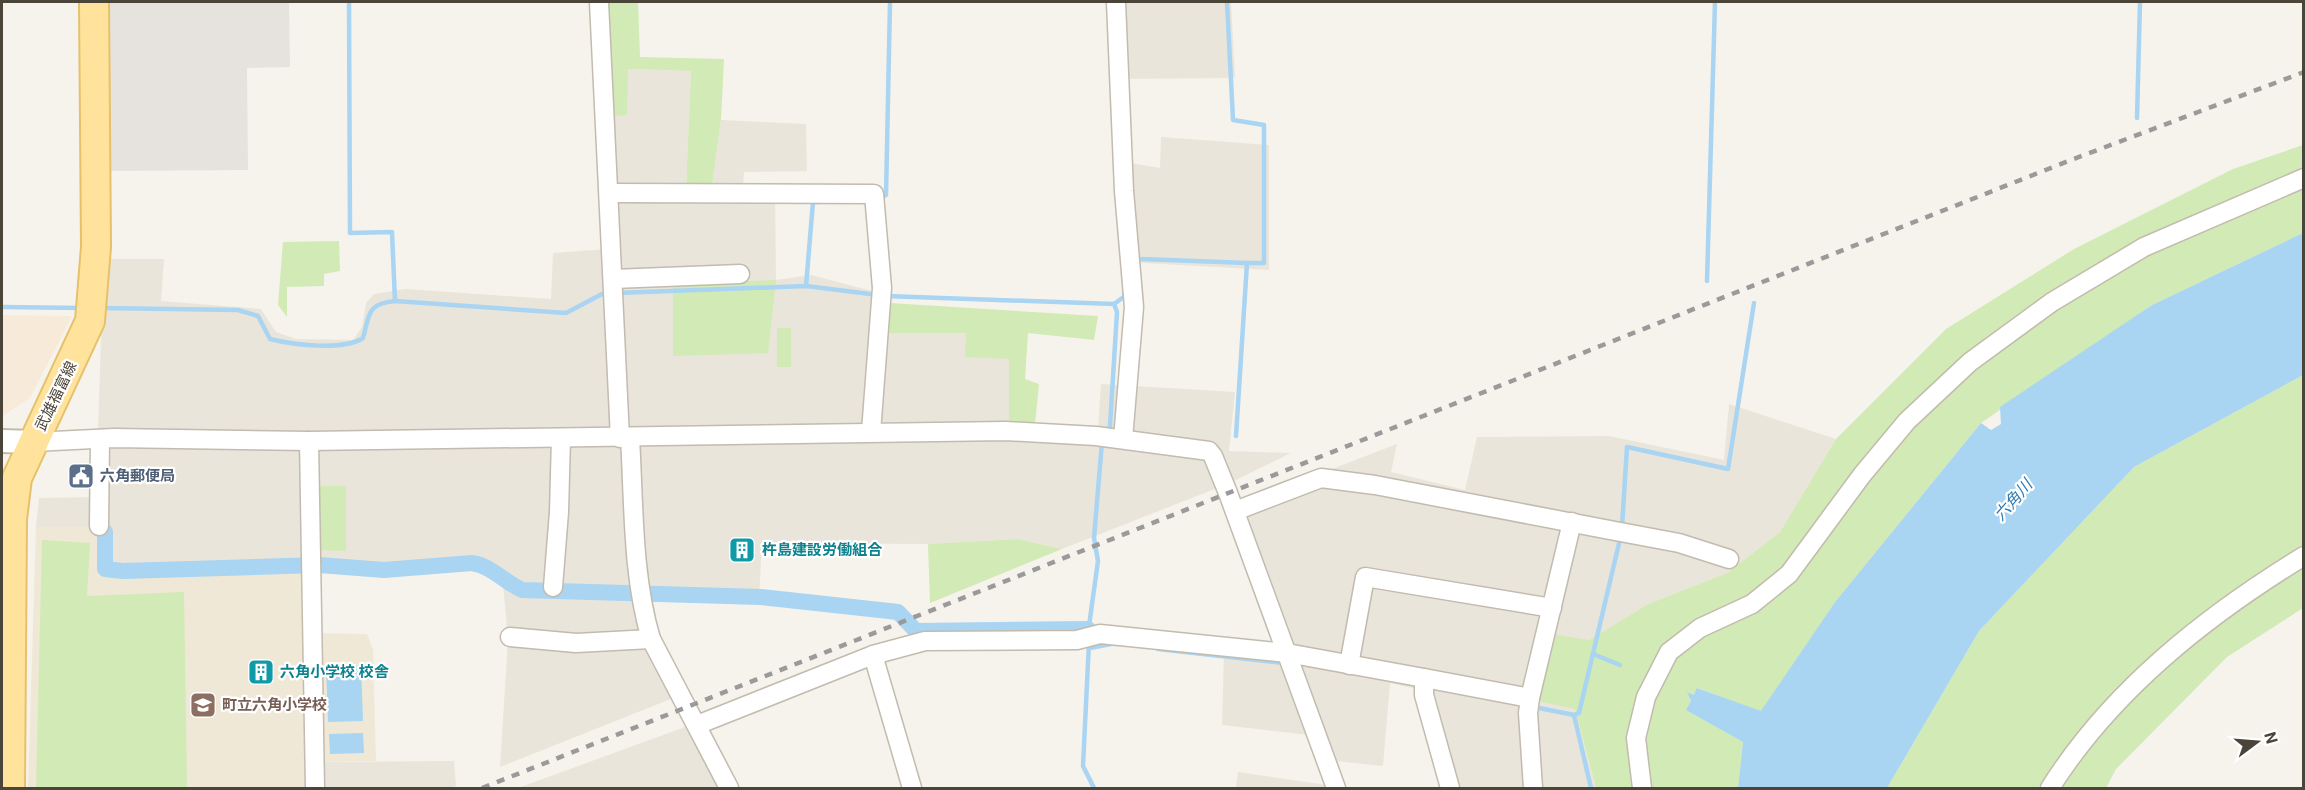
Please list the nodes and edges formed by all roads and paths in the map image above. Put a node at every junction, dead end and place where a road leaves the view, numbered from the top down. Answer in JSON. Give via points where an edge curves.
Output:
{"nodes":[{"id":1,"x":94,"y":2,"type":"edge"},
{"id":2,"x":599,"y":2,"type":"edge"},
{"id":3,"x":1116,"y":2,"type":"edge"},
{"id":4,"x":2304,"y":178,"type":"edge"},
{"id":5,"x":610,"y":193,"type":"junction"},
{"id":6,"x":740,"y":274,"type":"dead end"},
{"id":7,"x":613,"y":279,"type":"junction"},
{"id":8,"x":871,"y":432,"type":"junction"},
{"id":9,"x":1110,"y":437,"type":"junction"},
{"id":10,"x":561,"y":438,"type":"junction"},
{"id":11,"x":625,"y":438,"type":"junction"},
{"id":12,"x":107,"y":439,"type":"junction"},
{"id":13,"x":2,"y":441,"type":"edge"},
{"id":14,"x":309,"y":441,"type":"junction"},
{"id":15,"x":34,"y":442,"type":"junction"},
{"id":16,"x":1235,"y":512,"type":"junction"},
{"id":17,"x":1572,"y":522,"type":"junction"},
{"id":18,"x":99,"y":526,"type":"dead end"},
{"id":19,"x":2304,"y":556,"type":"edge"},
{"id":20,"x":1730,"y":559,"type":"dead end"},
{"id":21,"x":553,"y":587,"type":"dead end"},
{"id":22,"x":1552,"y":608,"type":"junction"},
{"id":23,"x":510,"y":637,"type":"dead end"},
{"id":24,"x":651,"y":639,"type":"junction"},
{"id":25,"x":873,"y":655,"type":"junction"},
{"id":26,"x":1290,"y":661,"type":"junction"},
{"id":27,"x":1349,"y":665,"type":"junction"},
{"id":28,"x":1424,"y":685,"type":"junction"},
{"id":29,"x":1529,"y":704,"type":"junction"},
{"id":30,"x":697,"y":725,"type":"junction"},
{"id":31,"x":10,"y":789,"type":"edge"},
{"id":32,"x":315,"y":789,"type":"edge"},
{"id":33,"x":729,"y":789,"type":"edge"},
{"id":34,"x":912,"y":789,"type":"edge"},
{"id":35,"x":1336,"y":789,"type":"edge"},
{"id":36,"x":1450,"y":789,"type":"edge"},
{"id":37,"x":1533,"y":789,"type":"edge"},
{"id":38,"x":1642,"y":789,"type":"edge"},
{"id":39,"x":2050,"y":789,"type":"edge"}],
"edges":[{"from":1,"to":15,"type":"main road","name":"武雄福富線","via":[[96,247],[92,310]]},
{"from":2,"to":5,"type":"street"},
{"from":3,"to":9,"type":"street","via":[[1124,191],[1134,307]]},
{"from":4,"to":38,"type":"street","via":[[2144,248],[2052,302],[1970,362],[1906,421],[1790,574],[1752,604],[1701,628],[1669,652],[1646,698],[1636,738]]},
{"from":5,"to":7,"type":"street"},
{"from":5,"to":8,"type":"street","via":[[874,194],[882,296]]},
{"from":6,"to":7,"type":"street"},
{"from":7,"to":11,"type":"street"},
{"from":8,"to":9,"type":"street","via":[[1006,431]]},
{"from":8,"to":11,"type":"street"},
{"from":9,"to":16,"type":"street","via":[[1209,451]]},
{"from":10,"to":11,"type":"street"},
{"from":10,"to":14,"type":"street"},
{"from":10,"to":21,"type":"street"},
{"from":11,"to":24,"type":"street","via":[[640,592]]},
{"from":12,"to":14,"type":"street"},
{"from":12,"to":15,"type":"street"},
{"from":12,"to":18,"type":"street"},
{"from":13,"to":15,"type":"street"},
{"from":14,"to":32,"type":"street"},
{"from":15,"to":31,"type":"main road","name":"武雄福富線","via":[[17,478],[12,519]]},
{"from":16,"to":17,"type":"street","via":[[1321,478]]},
{"from":16,"to":26,"type":"street"},
{"from":17,"to":20,"type":"street","via":[[1679,543]]},
{"from":17,"to":22,"type":"street"},
{"from":19,"to":39,"type":"street","via":[[2187,636],[2094,731]]},
{"from":22,"to":27,"type":"street","via":[[1365,577]]},
{"from":22,"to":29,"type":"street"},
{"from":23,"to":24,"type":"street","via":[[576,643]]},
{"from":24,"to":30,"type":"street"},
{"from":25,"to":26,"type":"street","via":[[925,641],[1077,640],[1100,634]]},
{"from":25,"to":30,"type":"street"},
{"from":25,"to":34,"type":"street"},
{"from":26,"to":27,"type":"street"},
{"from":26,"to":35,"type":"street"},
{"from":27,"to":28,"type":"street"},
{"from":28,"to":29,"type":"street"},
{"from":28,"to":36,"type":"street"},
{"from":29,"to":37,"type":"street"},
{"from":30,"to":33,"type":"street"}]}
